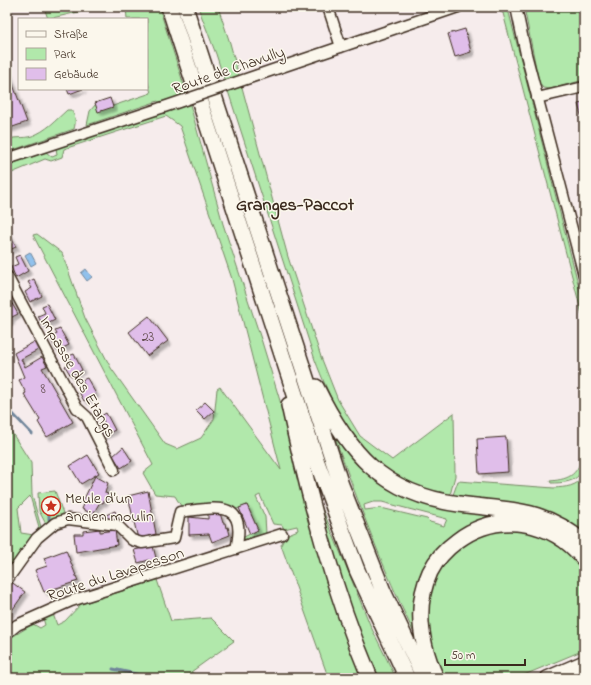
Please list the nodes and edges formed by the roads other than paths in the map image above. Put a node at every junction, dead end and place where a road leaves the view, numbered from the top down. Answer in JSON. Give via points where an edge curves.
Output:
{"nodes":[{"id":1,"x":169,"y":7,"type":"edge"},
{"id":2,"x":185,"y":7,"type":"edge"},
{"id":3,"x":328,"y":7,"type":"edge"},
{"id":4,"x":458,"y":7,"type":"edge"},
{"id":5,"x":516,"y":7,"type":"edge"},
{"id":6,"x":341,"y":47,"type":"junction"},
{"id":7,"x":584,"y":87,"type":"edge"},
{"id":8,"x":537,"y":98,"type":"junction"},
{"id":9,"x":7,"y":159,"type":"edge"},
{"id":10,"x":7,"y":276,"type":"edge"},
{"id":11,"x":584,"y":276,"type":"edge"},
{"id":12,"x":273,"y":331,"type":"junction"},
{"id":13,"x":292,"y":337,"type":"junction"},
{"id":14,"x":114,"y":470,"type":"dead end"},
{"id":15,"x":282,"y":534,"type":"dead end"},
{"id":16,"x":584,"y":543,"type":"edge"},
{"id":17,"x":236,"y":549,"type":"junction"},
{"id":18,"x":584,"y":559,"type":"edge"},
{"id":19,"x":7,"y":580,"type":"edge"},
{"id":20,"x":7,"y":632,"type":"edge"},
{"id":21,"x":584,"y":662,"type":"edge"},
{"id":22,"x":370,"y":678,"type":"edge"},
{"id":23,"x":407,"y":678,"type":"edge"},
{"id":24,"x":424,"y":678,"type":"edge"},
{"id":25,"x":436,"y":678,"type":"edge"},
{"id":26,"x":547,"y":678,"type":"edge"}],
"edges":[{"from":1,"to":12,"type":"highway"},
{"from":2,"to":13,"type":"highway"},
{"from":3,"to":6,"type":"street"},
{"from":4,"to":6,"type":"street","name":"Route de Chavully"},
{"from":5,"to":8,"type":"street"},
{"from":6,"to":9,"type":"street","name":"Route de Chavully","bridge":true},
{"from":7,"to":8,"type":"street"},
{"from":8,"to":11,"type":"street"},
{"from":10,"to":14,"type":"street","name":"Impasse des Etangs","via":[[77,408],[87,417]]},
{"from":12,"to":22,"type":"highway","via":[[325,553]]},
{"from":12,"to":23,"type":"highway","via":[[347,544],[380,623]]},
{"from":13,"to":16,"type":"highway","via":[[325,406],[346,440],[372,468],[402,487],[441,501],[518,511],[555,521]]},
{"from":13,"to":24,"type":"highway","via":[[361,538]]},
{"from":15,"to":17,"type":"street","name":"Route du Lavapesson"},
{"from":17,"to":19,"type":"street","name":"Route du Lavapesson","via":[[239,523],[233,512],[226,509],[180,512],[174,538],[142,543],[132,540],[117,525],[68,519],[55,523],[42,534]]},
{"from":17,"to":20,"type":"street","name":"Route du Lavapesson","via":[[71,602],[23,622]]},
{"from":18,"to":25,"type":"highway","via":[[564,539],[550,531],[517,522],[481,527],[448,547],[430,572],[420,615],[422,638]]},
{"from":21,"to":26,"type":"main road"}]}
